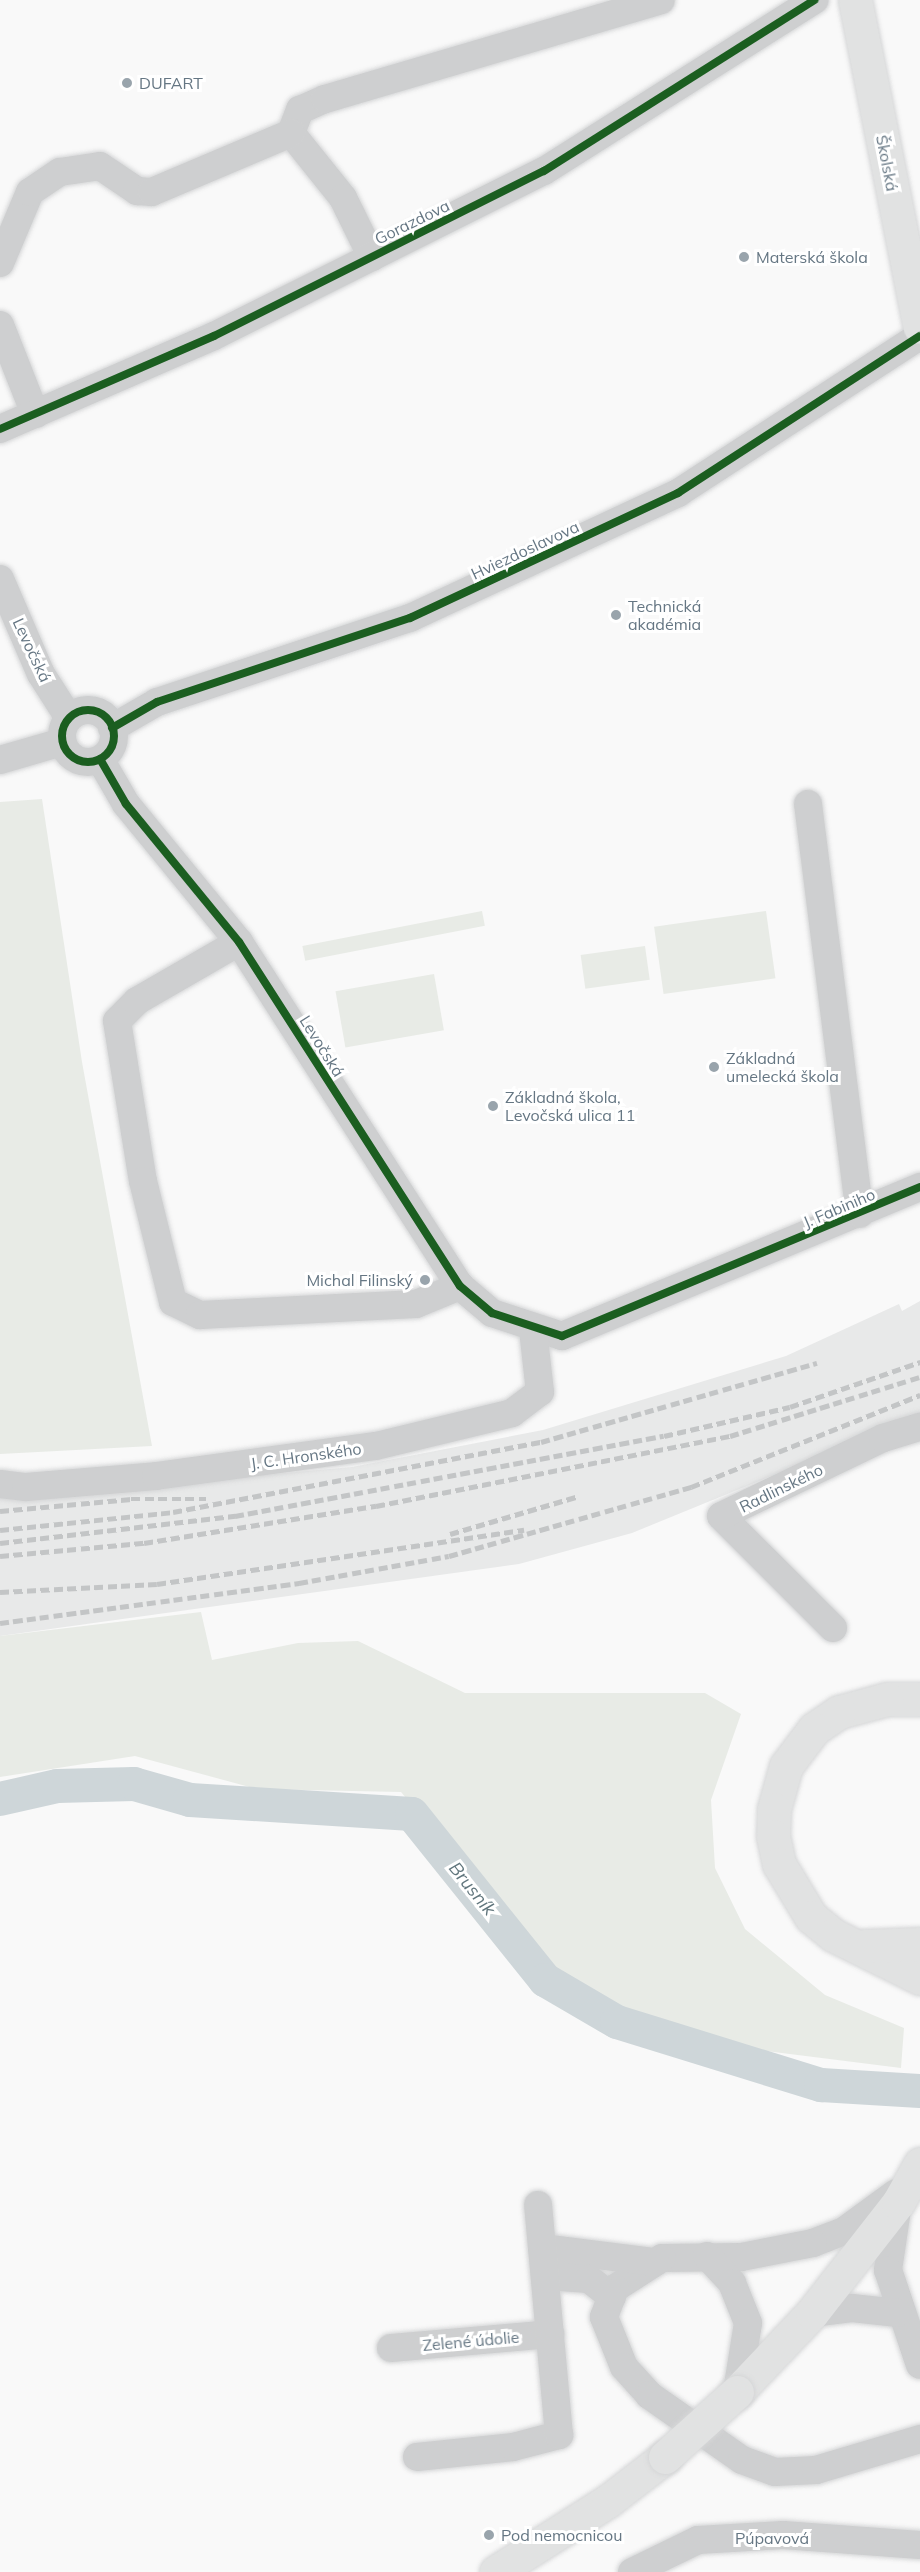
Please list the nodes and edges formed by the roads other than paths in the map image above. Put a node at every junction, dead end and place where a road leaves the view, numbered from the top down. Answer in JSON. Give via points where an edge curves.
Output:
{"nodes":[{"id":1,"x":661,"y":0,"type":"edge"},
{"id":2,"x":855,"y":0,"type":"edge"},
{"id":3,"x":796,"y":4,"type":"edge"},
{"id":4,"x":291,"y":133,"type":"junction"},
{"id":5,"x":372,"y":257,"type":"junction"},
{"id":6,"x":0,"y":263,"type":"edge"},
{"id":7,"x":0,"y":326,"type":"edge"},
{"id":8,"x":920,"y":327,"type":"edge"},
{"id":9,"x":920,"y":336,"type":"edge"},
{"id":10,"x":35,"y":414,"type":"junction"},
{"id":11,"x":0,"y":429,"type":"edge"},
{"id":12,"x":0,"y":579,"type":"edge"},
{"id":13,"x":112,"y":728,"type":"junction"},
{"id":14,"x":66,"y":730,"type":"junction"},
{"id":15,"x":100,"y":759,"type":"junction"},
{"id":16,"x":0,"y":760,"type":"edge"},
{"id":17,"x":808,"y":804,"type":"dead end"},
{"id":18,"x":239,"y":942,"type":"junction"},
{"id":19,"x":920,"y":1188,"type":"edge"},
{"id":20,"x":860,"y":1214,"type":"junction"},
{"id":21,"x":460,"y":1286,"type":"junction"},
{"id":22,"x":533,"y":1330,"type":"junction"},
{"id":23,"x":920,"y":1427,"type":"edge"},
{"id":24,"x":0,"y":1484,"type":"edge"},
{"id":25,"x":833,"y":1628,"type":"dead end"},
{"id":26,"x":920,"y":1699,"type":"edge"},
{"id":27,"x":920,"y":1944,"type":"edge"},
{"id":28,"x":860,"y":1946,"type":"junction"},
{"id":29,"x":920,"y":1978,"type":"edge"},
{"id":30,"x":910,"y":2183,"type":"edge"},
{"id":31,"x":538,"y":2205,"type":"dead end"},
{"id":32,"x":542,"y":2248,"type":"junction"},
{"id":33,"x":707,"y":2256,"type":"junction"},
{"id":34,"x":655,"y":2262,"type":"junction"},
{"id":35,"x":545,"y":2276,"type":"junction"},
{"id":36,"x":612,"y":2297,"type":"junction"},
{"id":37,"x":812,"y":2313,"type":"junction"},
{"id":38,"x":898,"y":2313,"type":"junction"},
{"id":39,"x":550,"y":2334,"type":"junction"},
{"id":40,"x":391,"y":2348,"type":"dead end"},
{"id":41,"x":920,"y":2365,"type":"edge"},
{"id":42,"x":737,"y":2392,"type":"junction"},
{"id":43,"x":920,"y":2439,"type":"edge"},
{"id":44,"x":417,"y":2457,"type":"dead end"},
{"id":45,"x":920,"y":2545,"type":"edge"},
{"id":46,"x":496,"y":2572,"type":"edge"},
{"id":47,"x":632,"y":2572,"type":"edge"}],
"edges":[{"from":1,"to":4,"type":"street","via":[[325,99],[300,110]]},
{"from":2,"to":8,"type":"main road","name":"Školská"},
{"from":3,"to":5,"type":"street","name":"Gorazdova","via":[[544,171]]},
{"from":4,"to":5,"type":"street","via":[[343,198]]},
{"from":4,"to":6,"type":"street","via":[[152,192],[137,191],[100,166],[60,172],[30,192]]},
{"from":5,"to":10,"type":"street","name":"Gorazdova","via":[[214,336]]},
{"from":7,"to":10,"type":"street"},
{"from":9,"to":13,"type":"street","name":"Hviezdoslavova","via":[[678,493],[410,618],[157,702]]},
{"from":10,"to":11,"type":"street","name":"Gorazdova"},
{"from":12,"to":14,"type":"street","name":"Levočská"},
{"from":13,"to":14,"type":"street","via":[[94,711]]},
{"from":13,"to":15,"type":"street","via":[[112,746]]},
{"from":14,"to":15,"type":"street","via":[[77,760]]},
{"from":14,"to":16,"type":"street"},
{"from":15,"to":18,"type":"street","name":"Levočská","via":[[126,804]]},
{"from":17,"to":20,"type":"street"},
{"from":18,"to":21,"type":"street","name":"Levočská"},
{"from":18,"to":21,"type":"street","via":[[137,1001],[117,1021],[143,1181],[173,1302],[200,1315],[416,1304]]},
{"from":19,"to":20,"type":"street","name":"J. Fabiniho"},
{"from":20,"to":22,"type":"street","name":"J. Fabiniho","via":[[562,1336]]},
{"from":21,"to":22,"type":"street","name":"Levočská","via":[[492,1313]]},
{"from":22,"to":24,"type":"street","name":"J. C. Hronského","via":[[540,1392],[512,1413],[376,1446],[156,1476],[26,1487]]},
{"from":23,"to":25,"type":"street","name":"Radlinského","via":[[883,1438],[721,1516]]},
{"from":26,"to":28,"type":"main road","via":[[888,1699],[858,1707],[814,1729],[786,1766],[774,1809],[779,1864],[791,1889],[811,1917]]},
{"from":27,"to":28,"type":"main road"},
{"from":28,"to":29,"type":"main road"},
{"from":30,"to":33,"type":"street","via":[[873,2213],[813,2243],[741,2257]]},
{"from":30,"to":37,"type":"main road"},
{"from":30,"to":38,"type":"street","via":[[888,2270]]},
{"from":31,"to":32,"type":"street"},
{"from":32,"to":34,"type":"street"},
{"from":32,"to":35,"type":"street"},
{"from":33,"to":34,"type":"street"},
{"from":33,"to":42,"type":"street","via":[[732,2283],[748,2323]]},
{"from":34,"to":36,"type":"street","via":[[615,2288]]},
{"from":35,"to":36,"type":"street","via":[[589,2279]]},
{"from":35,"to":39,"type":"street"},
{"from":36,"to":43,"type":"street","via":[[604,2317],[624,2367],[671,2412],[742,2460],[775,2472],[816,2470]]},
{"from":37,"to":38,"type":"street","via":[[852,2308]]},
{"from":37,"to":42,"type":"main road"},
{"from":38,"to":41,"type":"street"},
{"from":39,"to":40,"type":"street","name":"Zelené údolie"},
{"from":39,"to":44,"type":"street","via":[[559,2435],[513,2447]]},
{"from":42,"to":46,"type":"main road","bridge":true,"via":[[665,2457],[608,2501]]},
{"from":45,"to":47,"type":"street","name":"Púpavová","via":[[783,2535],[698,2540]]}]}
